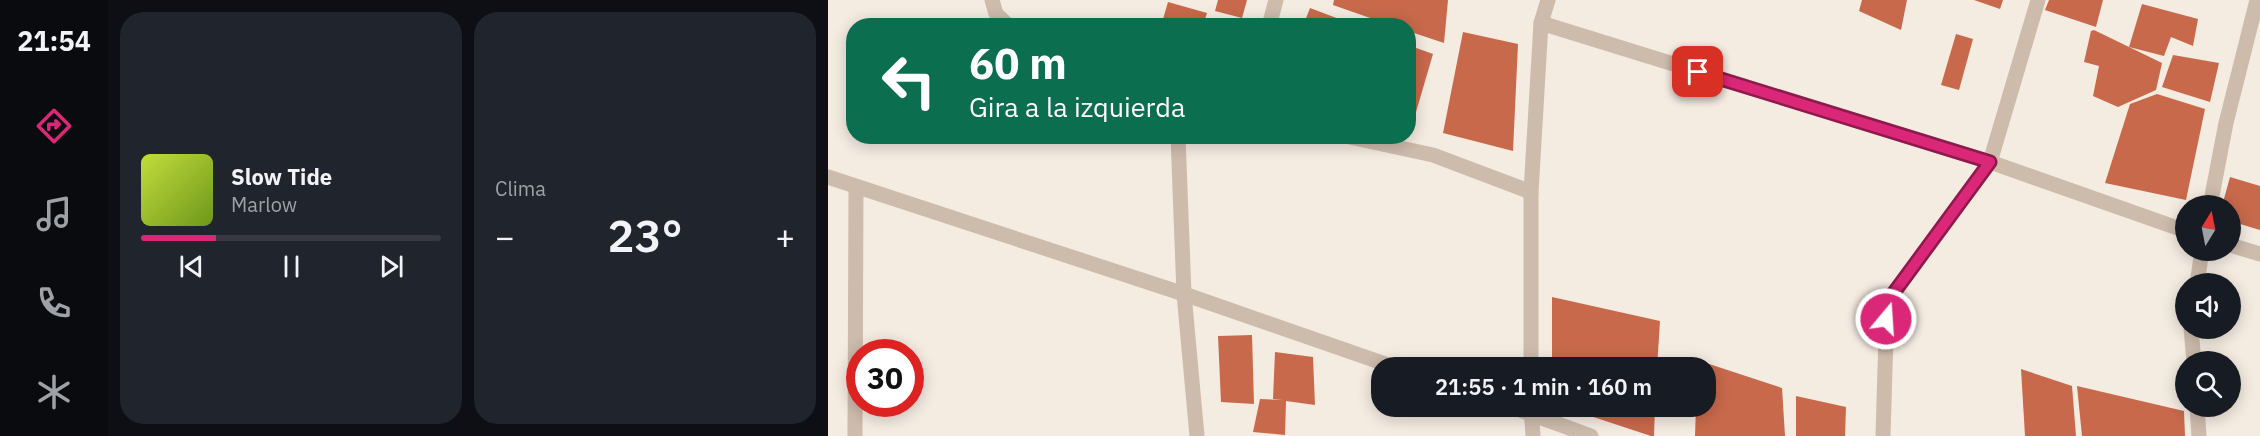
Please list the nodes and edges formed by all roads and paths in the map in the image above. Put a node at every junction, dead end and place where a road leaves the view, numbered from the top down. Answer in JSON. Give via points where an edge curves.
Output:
{"nodes":[{"id":1,"x":992,"y":0,"type":"edge"},
{"id":2,"x":1276,"y":0,"type":"edge"},
{"id":3,"x":1548,"y":0,"type":"edge"},
{"id":4,"x":2038,"y":0,"type":"edge"},
{"id":5,"x":2257,"y":0,"type":"edge"},
{"id":6,"x":1000,"y":18,"type":"edge"},
{"id":7,"x":1271,"y":18,"type":"edge"},
{"id":8,"x":1541,"y":23,"type":"junction"},
{"id":9,"x":1178,"y":144,"type":"edge"},
{"id":10,"x":1382,"y":144,"type":"edge"},
{"id":11,"x":1990,"y":162,"type":"junction"},
{"id":12,"x":828,"y":177,"type":"edge"},
{"id":13,"x":856,"y":187,"type":"junction"},
{"id":14,"x":1531,"y":192,"type":"junction"},
{"id":15,"x":2212,"y":195,"type":"edge"},
{"id":16,"x":2175,"y":227,"type":"edge"},
{"id":17,"x":2241,"y":248,"type":"edge"},
{"id":18,"x":2260,"y":254,"type":"edge"},
{"id":19,"x":1184,"y":294,"type":"junction"},
{"id":20,"x":1531,"y":357,"type":"edge"},
{"id":21,"x":1371,"y":359,"type":"edge"},
{"id":22,"x":1532,"y":417,"type":"edge"},
{"id":23,"x":1547,"y":417,"type":"edge"},
{"id":24,"x":2198,"y":417,"type":"edge"},
{"id":25,"x":855,"y":436,"type":"edge"},
{"id":26,"x":1197,"y":436,"type":"edge"},
{"id":27,"x":1533,"y":436,"type":"edge"},
{"id":28,"x":1591,"y":436,"type":"edge"},
{"id":29,"x":1883,"y":436,"type":"edge"},
{"id":30,"x":2199,"y":436,"type":"edge"}],
"edges":[{"from":1,"to":6,"type":"street"},
{"from":2,"to":7,"type":"street"},
{"from":3,"to":8,"type":"street"},
{"from":4,"to":11,"type":"street"},
{"from":5,"to":15,"type":"street"},
{"from":8,"to":11,"type":"street"},
{"from":8,"to":14,"type":"street"},
{"from":9,"to":19,"type":"street"},
{"from":10,"to":14,"type":"street","via":[[1433,155]]},
{"from":11,"to":16,"type":"street"},
{"from":11,"to":29,"type":"street","via":[[1887,302]]},
{"from":12,"to":13,"type":"street"},
{"from":13,"to":19,"type":"street"},
{"from":13,"to":25,"type":"street"},
{"from":14,"to":20,"type":"street"},
{"from":17,"to":18,"type":"street"},
{"from":19,"to":21,"type":"street"},
{"from":19,"to":26,"type":"street"},
{"from":22,"to":27,"type":"street"},
{"from":23,"to":28,"type":"street"},
{"from":24,"to":30,"type":"street"}]}
